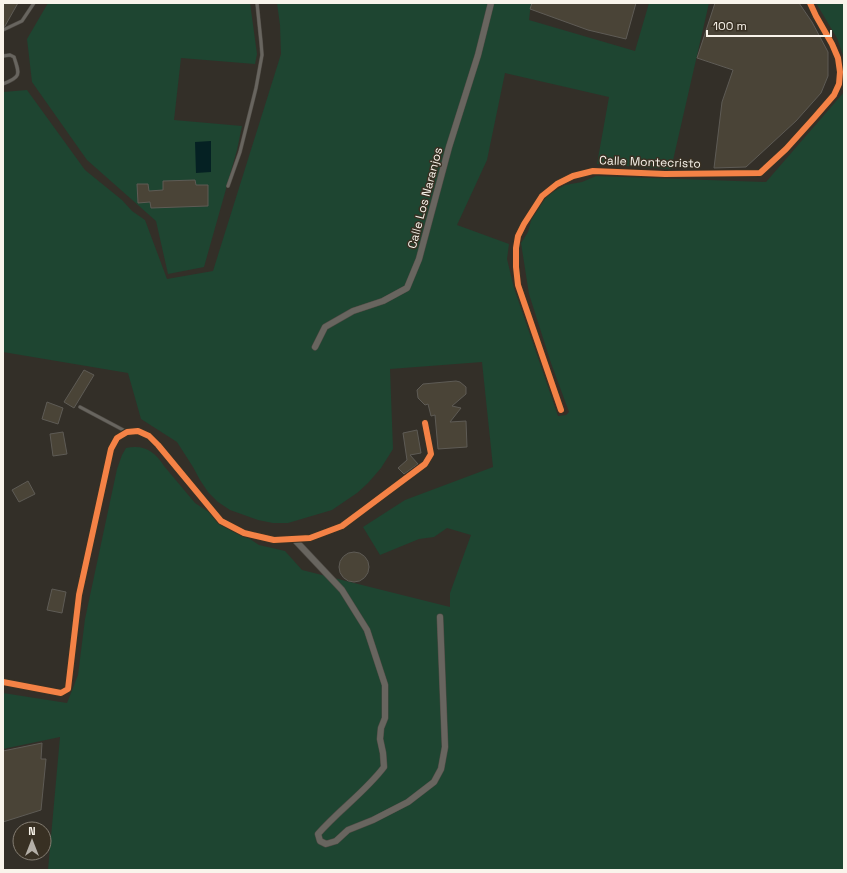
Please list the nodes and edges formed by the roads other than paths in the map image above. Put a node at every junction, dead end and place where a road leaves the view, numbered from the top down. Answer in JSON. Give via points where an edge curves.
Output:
{"nodes":[{"id":1,"x":34,"y":3,"type":"edge"},
{"id":2,"x":257,"y":3,"type":"edge"},
{"id":3,"x":491,"y":3,"type":"edge"},
{"id":4,"x":810,"y":3,"type":"edge"},
{"id":5,"x":3,"y":30,"type":"edge"},
{"id":6,"x":3,"y":56,"type":"edge"},
{"id":7,"x":3,"y":84,"type":"edge"},
{"id":8,"x":228,"y":186,"type":"dead end"},
{"id":9,"x":315,"y":347,"type":"dead end"},
{"id":10,"x":80,"y":407,"type":"dead end"},
{"id":11,"x":561,"y":410,"type":"dead end"},
{"id":12,"x":425,"y":423,"type":"dead end"},
{"id":13,"x":127,"y":432,"type":"junction"},
{"id":14,"x":294,"y":539,"type":"junction"},
{"id":15,"x":440,"y":617,"type":"dead end"},
{"id":16,"x":3,"y":682,"type":"edge"}],
"edges":[{"from":1,"to":5,"type":"lane","via":[[22,21]]},
{"from":2,"to":8,"type":"lane","via":[[262,55],[240,152]]},
{"from":3,"to":9,"type":"street","name":"Calle Los Naranjos","via":[[419,259],[407,288],[383,301],[353,311],[325,327]]},
{"from":4,"to":11,"type":"street","name":"Calle Montecristo","via":[[838,58],[839,84],[834,95],[814,118],[760,173],[665,174],[593,171],[573,176],[557,184],[542,196],[524,224],[516,248],[518,285]]},
{"from":6,"to":7,"type":"lane","via":[[14,57],[19,71],[13,80]]},
{"from":10,"to":13,"type":"lane"},
{"from":12,"to":14,"type":"street","via":[[431,454],[425,464],[342,526],[310,538]]},
{"from":13,"to":14,"type":"street","via":[[149,436],[221,521],[244,533],[274,540]]},
{"from":13,"to":16,"type":"street","via":[[117,438],[111,449],[80,595],[68,689],[62,694]]},
{"from":14,"to":15,"type":"street","via":[[342,590],[367,630],[385,685],[385,718],[380,739],[384,767],[375,779],[330,820],[318,834],[320,841],[326,844],[336,841],[348,830],[408,802],[438,776],[445,747]]}]}
